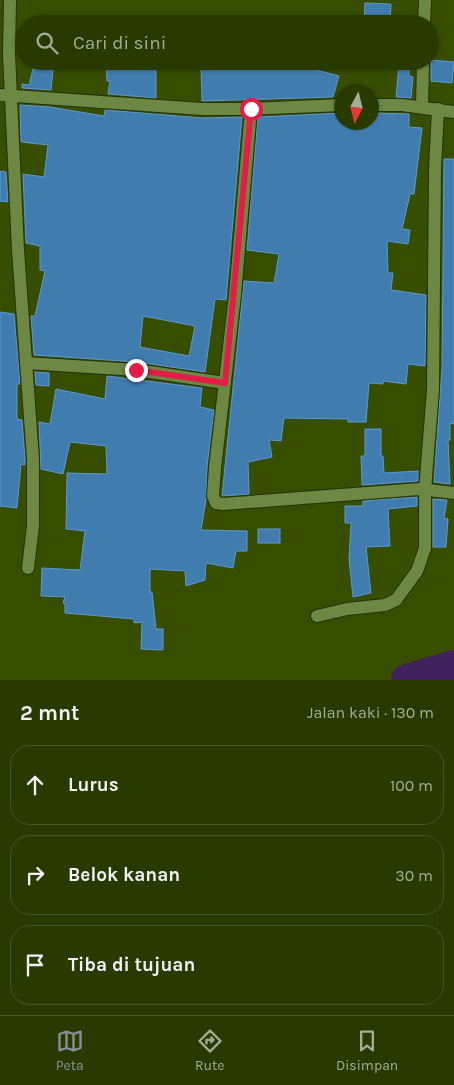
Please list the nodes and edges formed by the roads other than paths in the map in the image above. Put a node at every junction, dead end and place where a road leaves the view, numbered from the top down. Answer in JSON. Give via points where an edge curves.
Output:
{"nodes":[{"id":1,"x":10,"y":0,"type":"edge"},
{"id":2,"x":425,"y":0,"type":"edge"},
{"id":3,"x":424,"y":15,"type":"edge"},
{"id":4,"x":423,"y":70,"type":"edge"},
{"id":5,"x":6,"y":95,"type":"edge"},
{"id":6,"x":334,"y":105,"type":"edge"},
{"id":7,"x":379,"y":105,"type":"edge"},
{"id":8,"x":422,"y":107,"type":"junction"},
{"id":9,"x":251,"y":109,"type":"junction"},
{"id":10,"x":438,"y":109,"type":"junction"},
{"id":11,"x":454,"y":112,"type":"edge"},
{"id":12,"x":26,"y":363,"type":"junction"},
{"id":13,"x":225,"y":383,"type":"junction"},
{"id":14,"x":425,"y":490,"type":"junction"},
{"id":15,"x":454,"y":493,"type":"edge"},
{"id":16,"x":28,"y":568,"type":"dead end"},
{"id":17,"x":317,"y":616,"type":"dead end"}],
"edges":[{"from":1,"to":5,"type":"street"},
{"from":2,"to":3,"type":"street"},
{"from":4,"to":8,"type":"street"},
{"from":5,"to":9,"type":"street","via":[[202,109]]},
{"from":5,"to":12,"type":"street"},
{"from":6,"to":9,"type":"street"},
{"from":7,"to":8,"type":"street"},
{"from":8,"to":10,"type":"street"},
{"from":9,"to":13,"type":"street"},
{"from":10,"to":11,"type":"street"},
{"from":10,"to":14,"type":"street","via":[[433,390]]},
{"from":12,"to":13,"type":"street","via":[[136,370]]},
{"from":12,"to":16,"type":"street","via":[[33,460],[33,526]]},
{"from":13,"to":14,"type":"street","via":[[215,468],[213,496],[216,503]]},
{"from":14,"to":15,"type":"street"},
{"from":14,"to":17,"type":"street","via":[[425,548],[417,571],[403,592],[385,605]]}]}
